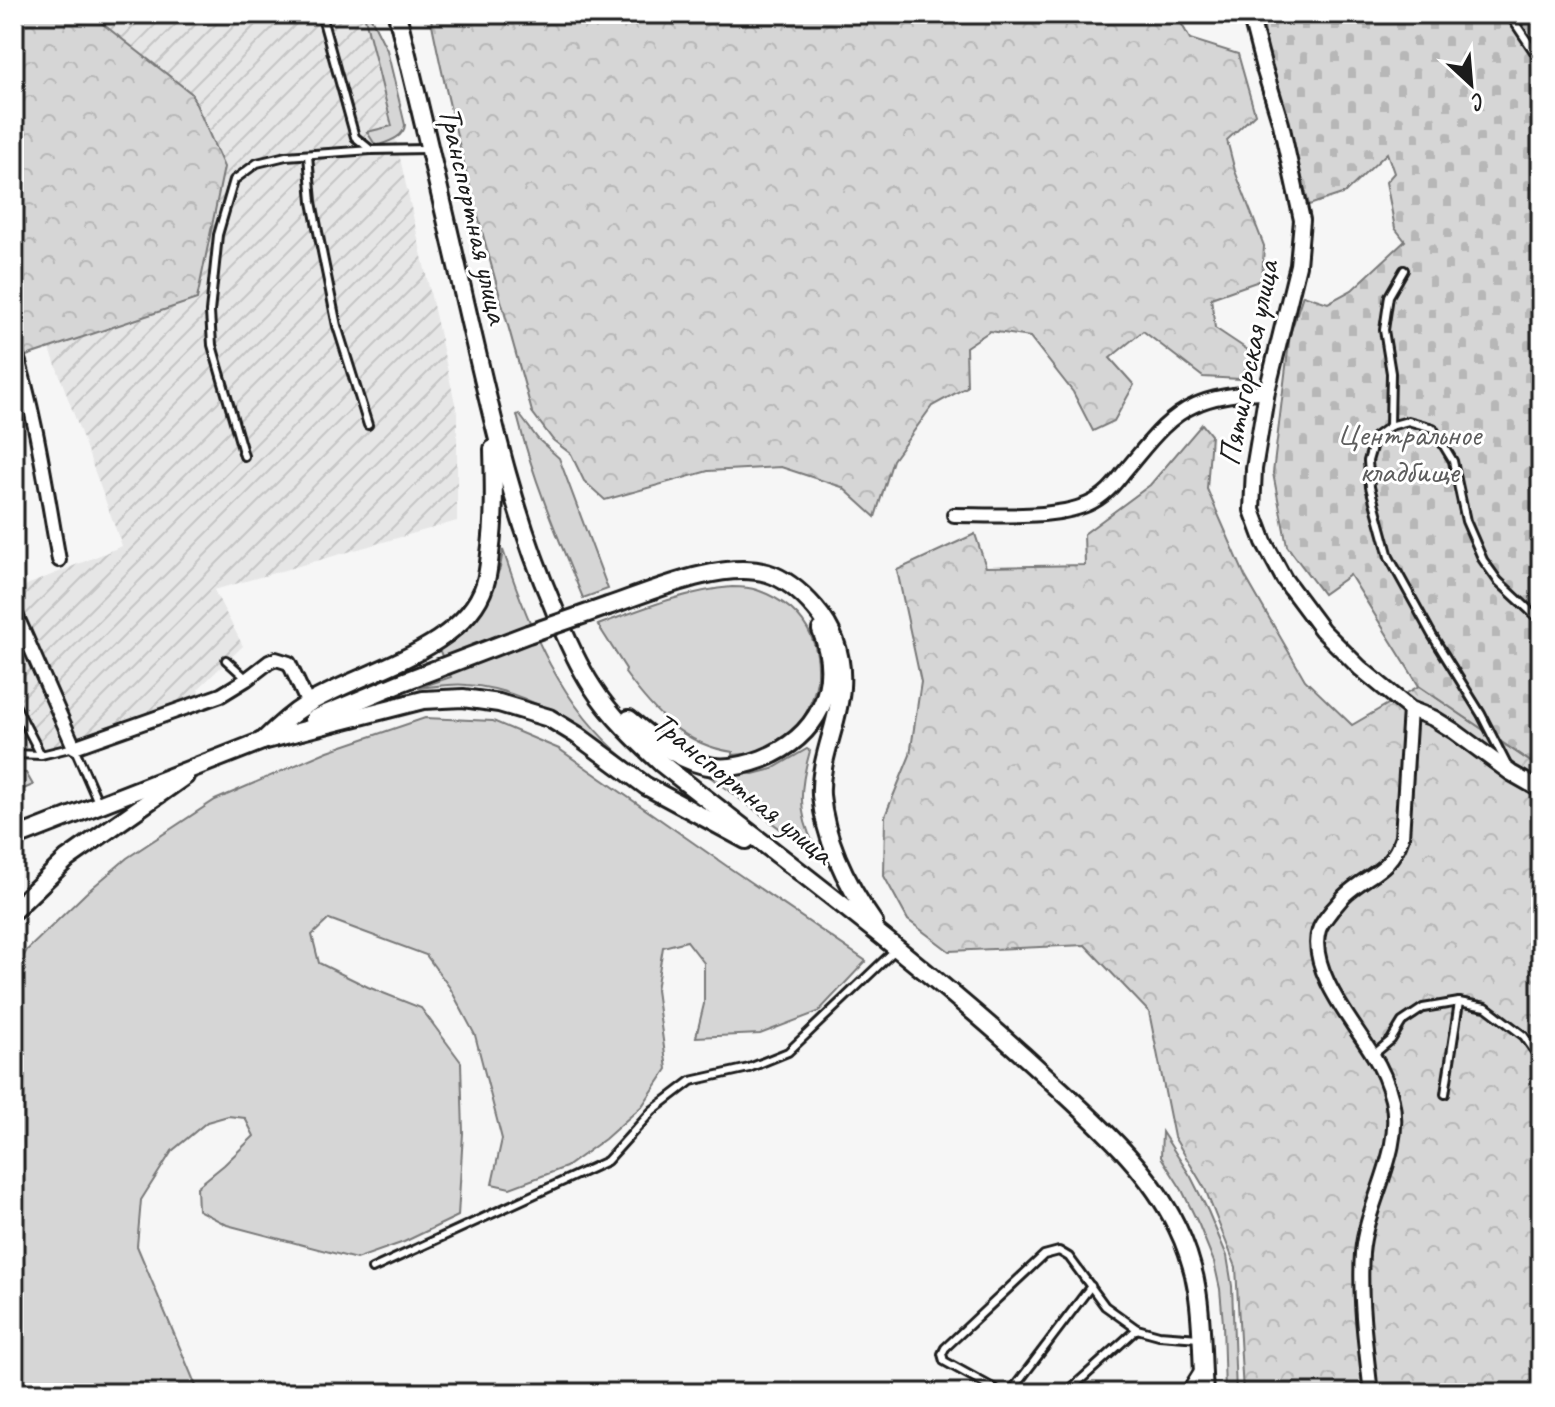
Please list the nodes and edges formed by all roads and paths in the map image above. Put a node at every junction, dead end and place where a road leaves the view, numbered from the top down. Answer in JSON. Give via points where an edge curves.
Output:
{"nodes":[{"id":1,"x":321,"y":14,"type":"edge"},
{"id":2,"x":397,"y":14,"type":"edge"},
{"id":3,"x":1250,"y":14,"type":"edge"},
{"id":4,"x":1509,"y":14,"type":"edge"},
{"id":5,"x":1541,"y":62,"type":"edge"},
{"id":6,"x":430,"y":149,"type":"junction"},
{"id":7,"x":371,"y":150,"type":"junction"},
{"id":8,"x":308,"y":155,"type":"junction"},
{"id":9,"x":1404,"y":270,"type":"dead end"},
{"id":10,"x":14,"y":346,"type":"edge"},
{"id":11,"x":1267,"y":391,"type":"junction"},
{"id":12,"x":493,"y":423,"type":"junction"},
{"id":13,"x":368,"y":425,"type":"dead end"},
{"id":14,"x":1390,"y":426,"type":"junction"},
{"id":15,"x":244,"y":456,"type":"dead end"},
{"id":16,"x":954,"y":515,"type":"dead end"},
{"id":17,"x":59,"y":560,"type":"dead end"},
{"id":18,"x":802,"y":593,"type":"junction"},
{"id":19,"x":14,"y":611,"type":"edge"},
{"id":20,"x":1541,"y":621,"type":"edge"},
{"id":21,"x":226,"y":660,"type":"dead end"},
{"id":22,"x":247,"y":679,"type":"junction"},
{"id":23,"x":594,"y":690,"type":"junction"},
{"id":24,"x":14,"y":703,"type":"edge"},
{"id":25,"x":308,"y":704,"type":"junction"},
{"id":26,"x":1410,"y":709,"type":"junction"},
{"id":27,"x":262,"y":741,"type":"junction"},
{"id":28,"x":74,"y":747,"type":"junction"},
{"id":29,"x":14,"y":754,"type":"edge"},
{"id":30,"x":41,"y":755,"type":"junction"},
{"id":31,"x":202,"y":764,"type":"junction"},
{"id":32,"x":1511,"y":773,"type":"junction"},
{"id":33,"x":1541,"y":790,"type":"edge"},
{"id":34,"x":99,"y":804,"type":"junction"},
{"id":35,"x":14,"y":838,"type":"edge"},
{"id":36,"x":784,"y":861,"type":"junction"},
{"id":37,"x":14,"y":910,"type":"edge"},
{"id":38,"x":891,"y":942,"type":"junction"},
{"id":39,"x":1459,"y":1002,"type":"junction"},
{"id":40,"x":1373,"y":1055,"type":"junction"},
{"id":41,"x":1541,"y":1060,"type":"edge"},
{"id":42,"x":1445,"y":1094,"type":"dead end"},
{"id":43,"x":372,"y":1269,"type":"dead end"},
{"id":44,"x":1091,"y":1286,"type":"junction"},
{"id":45,"x":1137,"y":1329,"type":"junction"},
{"id":46,"x":1202,"y":1338,"type":"junction"},
{"id":47,"x":1202,"y":1364,"type":"junction"},
{"id":48,"x":1002,"y":1393,"type":"edge"},
{"id":49,"x":1010,"y":1393,"type":"edge"},
{"id":50,"x":1066,"y":1393,"type":"edge"},
{"id":51,"x":1184,"y":1393,"type":"edge"},
{"id":52,"x":1204,"y":1393,"type":"edge"},
{"id":53,"x":1371,"y":1393,"type":"edge"}],
"edges":[{"from":1,"to":7,"type":"lane","via":[[355,137]]},
{"from":2,"to":6,"type":"main road","name":"Транспортная улица"},
{"from":3,"to":11,"type":"street","name":"Пятигорская улица","via":[[1302,220],[1298,265]]},
{"from":4,"to":5,"type":"lane"},
{"from":6,"to":7,"type":"lane"},
{"from":6,"to":12,"type":"main road","name":"Транспортная улица"},
{"from":7,"to":8,"type":"lane"},
{"from":8,"to":13,"type":"lane","via":[[337,326]]},
{"from":8,"to":15,"type":"lane","via":[[257,163],[234,180],[218,235],[212,345]]},
{"from":9,"to":14,"type":"lane","via":[[1389,296],[1384,330],[1391,373]]},
{"from":10,"to":17,"type":"street"},
{"from":11,"to":16,"type":"street","via":[[1192,406],[1164,425],[1108,492],[1088,504],[1017,515]]},
{"from":11,"to":26,"type":"street","name":"Пятигорская улица","via":[[1252,493],[1252,510],[1264,542],[1322,630]]},
{"from":12,"to":23,"type":"main road","name":"Транспортная улица","via":[[542,583]]},
{"from":12,"to":25,"type":"main road","via":[[492,538],[485,584],[475,606],[457,627],[431,644]]},
{"from":14,"to":20,"type":"lane","via":[[1408,421],[1433,428],[1453,461],[1466,521],[1483,560]]},
{"from":14,"to":32,"type":"lane","via":[[1375,437],[1368,461],[1389,557]]},
{"from":18,"to":23,"type":"main road","via":[[823,637],[830,680],[809,727],[772,755],[731,768],[694,763],[655,740]]},
{"from":18,"to":27,"type":"main road","bridge":true,"via":[[767,573],[725,570],[528,634]]},
{"from":18,"to":38,"type":"main road","via":[[830,629],[841,668],[821,792],[827,830],[854,892]]},
{"from":19,"to":28,"type":"street"},
{"from":21,"to":22,"type":"lane"},
{"from":22,"to":25,"type":"street","via":[[269,662],[283,660]]},
{"from":22,"to":28,"type":"street","via":[[221,695]]},
{"from":23,"to":36,"type":"main road","name":"Транспортная улица","via":[[662,764]]},
{"from":24,"to":30,"type":"lane"},
{"from":25,"to":27,"type":"main road"},
{"from":26,"to":32,"type":"street","name":"Пятигорская улица","via":[[1454,731]]},
{"from":26,"to":40,"type":"street","via":[[1397,852],[1345,895],[1319,929],[1317,942],[1336,1000]]},
{"from":27,"to":31,"type":"main road"},
{"from":27,"to":36,"type":"main road","via":[[423,700],[499,703],[549,718],[646,786]]},
{"from":28,"to":30,"type":"lane"},
{"from":28,"to":34,"type":"lane"},
{"from":29,"to":30,"type":"lane"},
{"from":31,"to":34,"type":"main road"},
{"from":31,"to":37,"type":"main road","via":[[67,859]]},
{"from":32,"to":33,"type":"street","name":"Пятигорская улица"},
{"from":34,"to":35,"type":"main road"},
{"from":36,"to":38,"type":"main road","name":"Транспортная улица"},
{"from":38,"to":43,"type":"lane","via":[[788,1052],[749,1068],[691,1081],[653,1110],[607,1161]]},
{"from":38,"to":46,"type":"main road","name":"Транспортная улица","via":[[1018,1050],[1141,1170],[1164,1201],[1190,1258]]},
{"from":39,"to":40,"type":"lane","via":[[1423,1008],[1402,1022]]},
{"from":39,"to":41,"type":"lane","via":[[1486,1007],[1524,1036]]},
{"from":39,"to":42,"type":"lane"},
{"from":40,"to":53,"type":"street","via":[[1385,1077],[1395,1121],[1362,1252]]},
{"from":44,"to":45,"type":"lane","via":[[1105,1306]]},
{"from":44,"to":48,"type":"lane","via":[[1069,1257],[1059,1251],[1044,1255],[945,1348],[944,1361]]},
{"from":44,"to":49,"type":"lane"},
{"from":45,"to":46,"type":"lane"},
{"from":45,"to":50,"type":"lane"},
{"from":46,"to":47,"type":"main road","name":"Транспортная улица"},
{"from":47,"to":51,"type":"lane"},
{"from":47,"to":52,"type":"main road","name":"Транспортная улица"}]}
